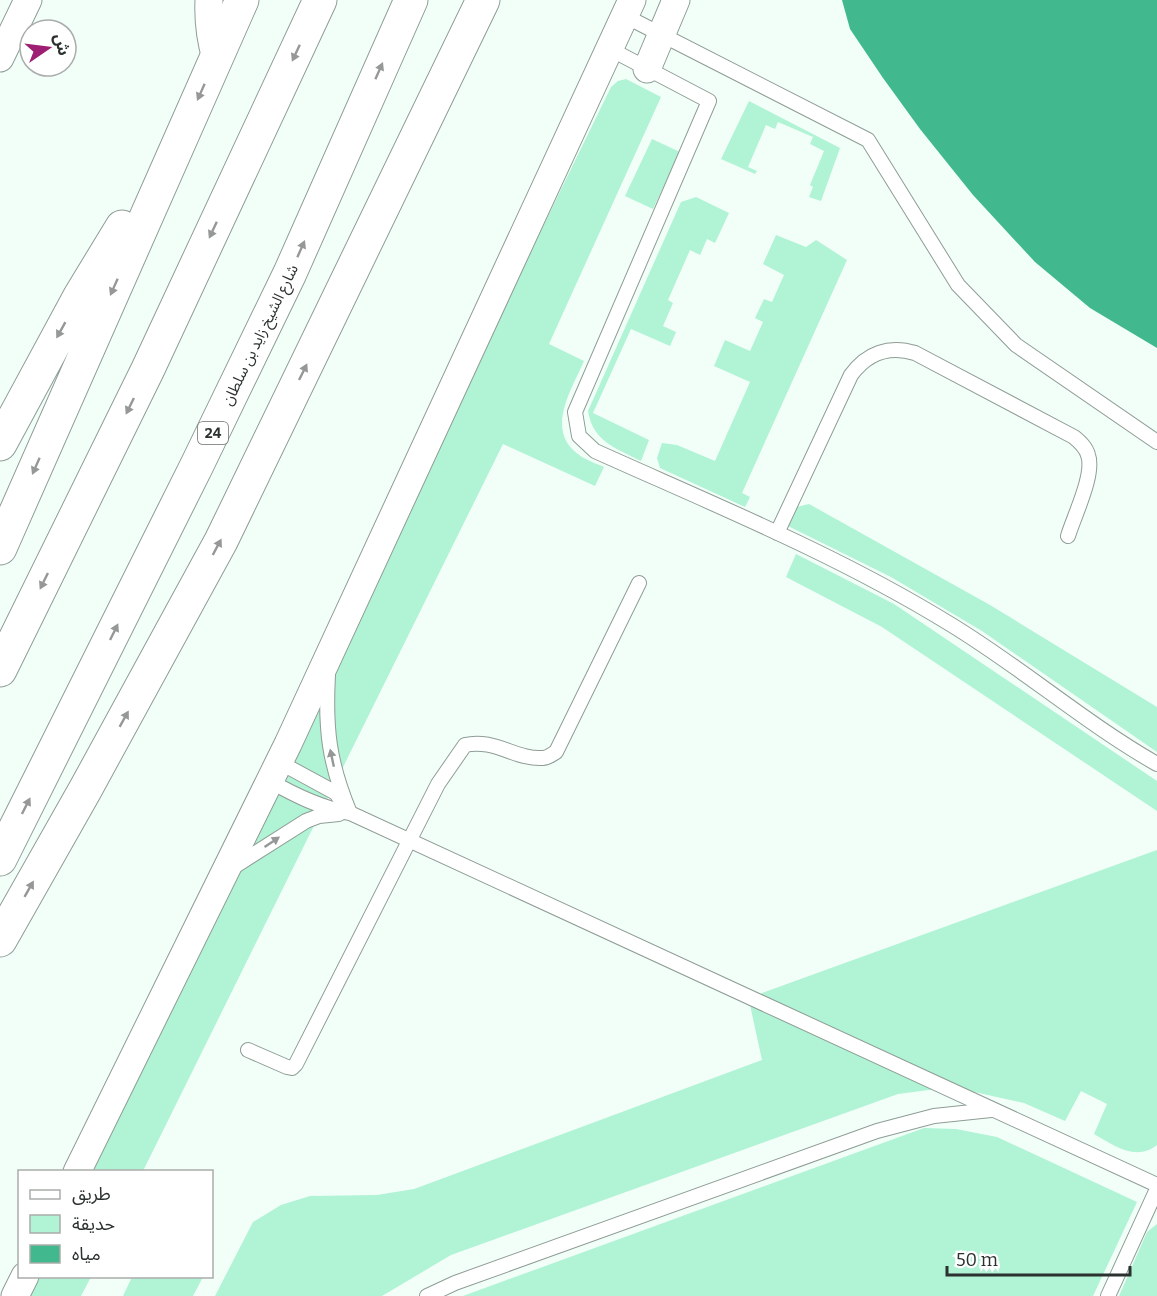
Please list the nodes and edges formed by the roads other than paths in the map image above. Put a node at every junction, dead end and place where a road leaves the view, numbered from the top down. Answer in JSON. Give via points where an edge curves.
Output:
{"nodes":[{"id":1,"x":28,"y":0,"type":"edge"},
{"id":2,"x":209,"y":0,"type":"edge"},
{"id":3,"x":242,"y":0,"type":"edge"},
{"id":4,"x":320,"y":0,"type":"edge"},
{"id":5,"x":411,"y":0,"type":"edge"},
{"id":6,"x":483,"y":0,"type":"edge"},
{"id":7,"x":676,"y":0,"type":"edge"},
{"id":8,"x":628,"y":8,"type":"edge"},
{"id":9,"x":661,"y":35,"type":"junction"},
{"id":10,"x":610,"y":49,"type":"junction"},
{"id":11,"x":0,"y":58,"type":"edge"},
{"id":12,"x":216,"y":58,"type":"junction"},
{"id":13,"x":646,"y":69,"type":"junction"},
{"id":14,"x":182,"y":138,"type":"junction"},
{"id":15,"x":1157,"y":442,"type":"edge"},
{"id":16,"x":0,"y":444,"type":"edge"},
{"id":17,"x":777,"y":533,"type":"junction"},
{"id":18,"x":1068,"y":536,"type":"dead end"},
{"id":19,"x":0,"y":548,"type":"edge"},
{"id":20,"x":639,"y":584,"type":"dead end"},
{"id":21,"x":330,"y":656,"type":"junction"},
{"id":22,"x":0,"y":670,"type":"edge"},
{"id":23,"x":1157,"y":764,"type":"edge"},
{"id":24,"x":274,"y":772,"type":"junction"},
{"id":25,"x":350,"y":813,"type":"junction"},
{"id":26,"x":409,"y":841,"type":"junction"},
{"id":27,"x":0,"y":858,"type":"edge"},
{"id":28,"x":223,"y":874,"type":"junction"},
{"id":29,"x":0,"y":940,"type":"edge"},
{"id":30,"x":248,"y":1050,"type":"dead end"},
{"id":31,"x":993,"y":1110,"type":"junction"},
{"id":32,"x":78,"y":1170,"type":"edge"},
{"id":33,"x":1157,"y":1187,"type":"edge"},
{"id":34,"x":24,"y":1278,"type":"edge"},
{"id":35,"x":15,"y":1296,"type":"edge"},
{"id":36,"x":427,"y":1296,"type":"edge"},
{"id":37,"x":1108,"y":1296,"type":"edge"}],
"edges":[{"from":1,"to":11,"type":"street"},
{"from":2,"to":12,"type":"street","via":[[210,38]]},
{"from":3,"to":12,"type":"main road"},
{"from":4,"to":22,"type":"main road","one_way":true,"via":[[148,369]]},
{"from":27,"to":5,"type":"main road","name":"شارع الشيخ زايد بن سلطان","number":"24","one_way":true,"via":[[290,273]]},
{"from":29,"to":6,"type":"main road","one_way":true,"via":[[221,541]]},
{"from":7,"to":9,"type":"street"},
{"from":8,"to":9,"type":"lane"},
{"from":8,"to":10,"type":"street"},
{"from":9,"to":13,"type":"street"},
{"from":9,"to":15,"type":"lane","via":[[868,140],[958,285],[1017,345]]},
{"from":10,"to":13,"type":"lane"},
{"from":10,"to":21,"type":"street"},
{"from":12,"to":14,"type":"main road","one_way":true},
{"from":13,"to":17,"type":"lane","via":[[709,101],[575,412],[579,436],[595,451]]},
{"from":14,"to":16,"type":"main road","one_way":true,"via":[[80,296]]},
{"from":14,"to":19,"type":"main road","one_way":true},
{"from":17,"to":18,"type":"lane","via":[[851,375],[865,359],[895,349],[915,352],[1080,442],[1089,456],[1089,472]]},
{"from":17,"to":23,"type":"lane","via":[[853,569],[951,624]]},
{"from":20,"to":26,"type":"lane","via":[[556,752],[546,758],[531,757],[476,742],[465,745],[438,784]]},
{"from":21,"to":24,"type":"street"},
{"from":25,"to":21,"type":"lane","one_way":true,"via":[[337,780],[327,730]]},
{"from":24,"to":25,"type":"lane","via":[[316,804]]},
{"from":24,"to":25,"type":"lane","via":[[336,793]]},
{"from":24,"to":28,"type":"street"},
{"from":25,"to":26,"type":"lane"},
{"from":28,"to":25,"type":"lane","one_way":true,"via":[[306,820]]},
{"from":26,"to":30,"type":"lane","via":[[296,1065],[287,1067]]},
{"from":26,"to":31,"type":"lane"},
{"from":28,"to":32,"type":"street"},
{"from":31,"to":33,"type":"lane"},
{"from":31,"to":36,"type":"lane","via":[[934,1116],[877,1131]]},
{"from":33,"to":37,"type":"lane"},
{"from":34,"to":35,"type":"street"}]}
